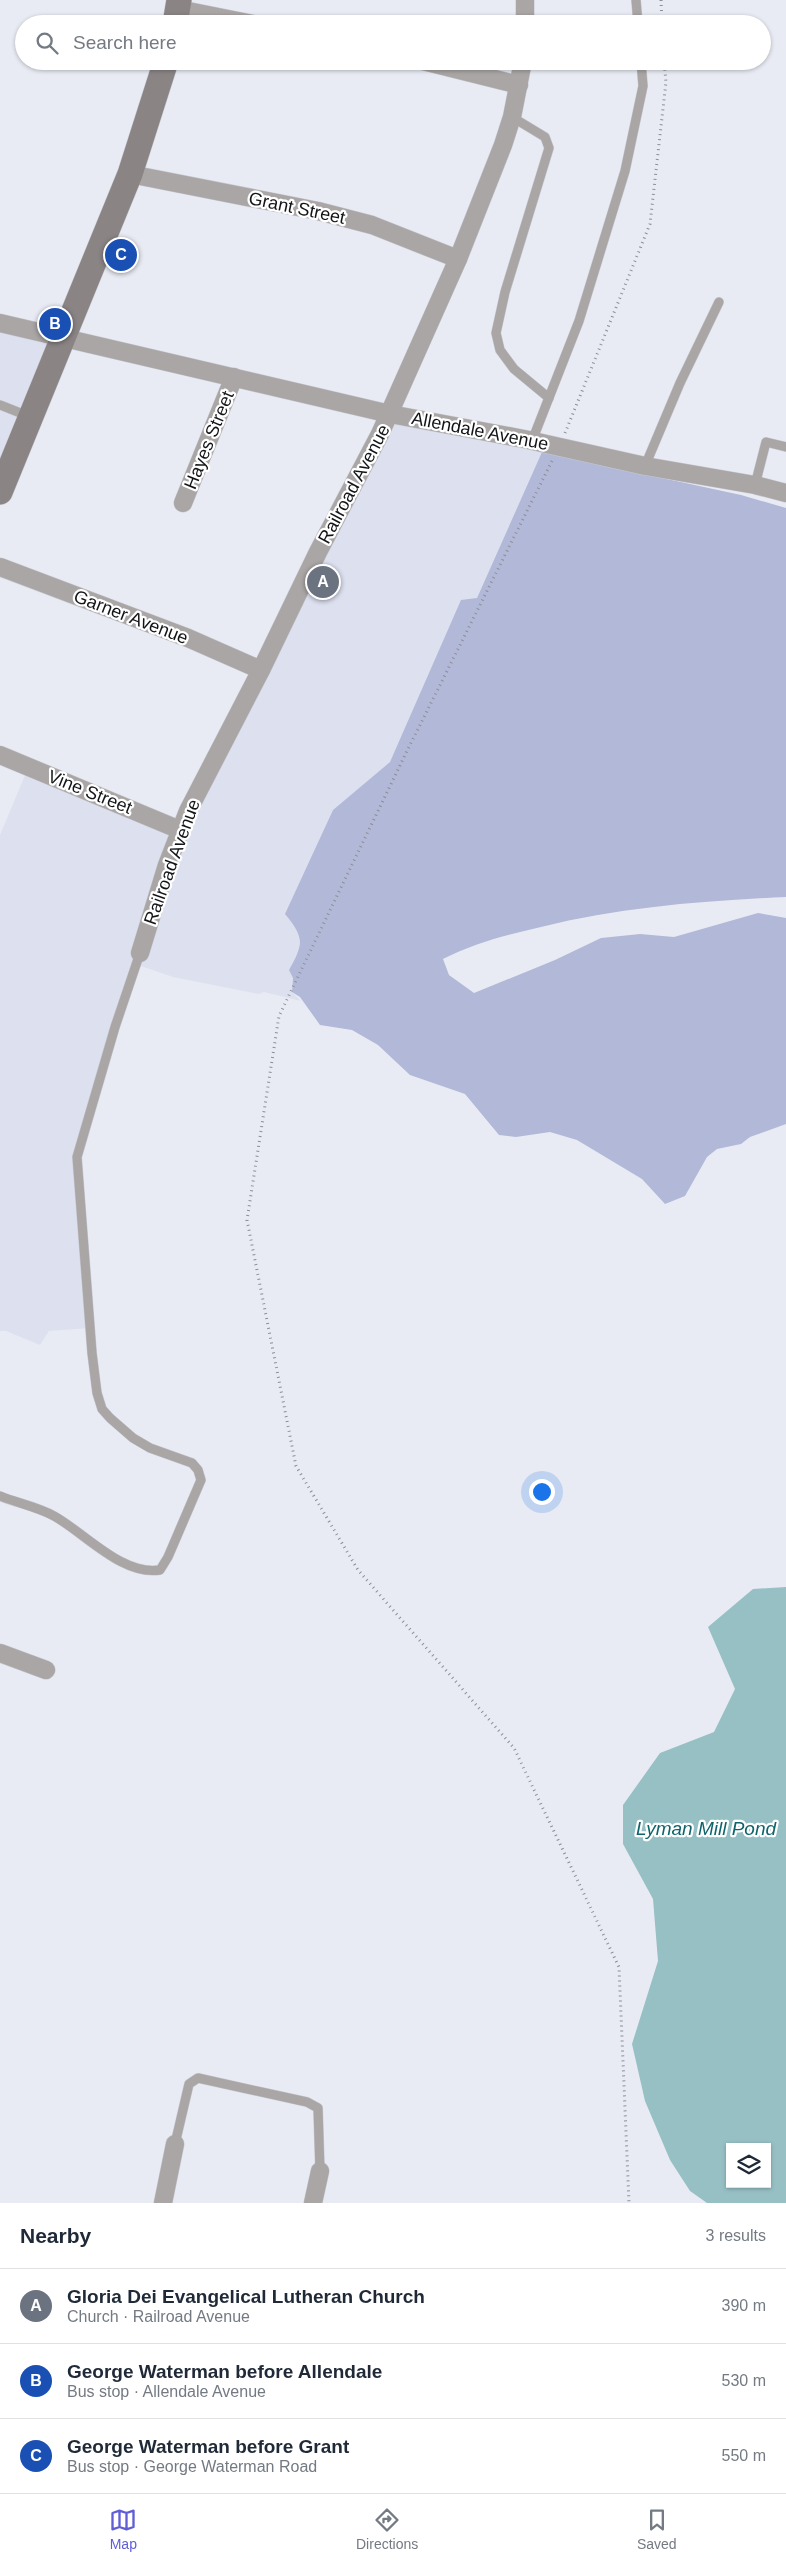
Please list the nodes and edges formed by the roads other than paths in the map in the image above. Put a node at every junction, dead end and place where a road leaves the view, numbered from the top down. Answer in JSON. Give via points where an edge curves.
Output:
{"nodes":[{"id":1,"x":525,"y":0,"type":"edge"},
{"id":2,"x":636,"y":0,"type":"edge"},
{"id":3,"x":177,"y":11,"type":"edge"},
{"id":4,"x":200,"y":15,"type":"edge"},
{"id":5,"x":525,"y":15,"type":"edge"},
{"id":6,"x":637,"y":15,"type":"edge"},
{"id":7,"x":163,"y":70,"type":"edge"},
{"id":8,"x":459,"y":70,"type":"edge"},
{"id":9,"x":522,"y":70,"type":"edge"},
{"id":10,"x":642,"y":70,"type":"edge"},
{"id":11,"x":520,"y":85,"type":"junction"},
{"id":12,"x":512,"y":117,"type":"junction"},
{"id":13,"x":130,"y":174,"type":"junction"},
{"id":14,"x":458,"y":259,"type":"junction"},
{"id":15,"x":718,"y":302,"type":"dead end"},
{"id":16,"x":0,"y":323,"type":"edge"},
{"id":17,"x":64,"y":337,"type":"junction"},
{"id":18,"x":234,"y":377,"type":"junction"},
{"id":19,"x":549,"y":398,"type":"junction"},
{"id":20,"x":0,"y":404,"type":"edge"},
{"id":21,"x":390,"y":414,"type":"junction"},
{"id":22,"x":31,"y":417,"type":"junction"},
{"id":23,"x":532,"y":441,"type":"junction"},
{"id":24,"x":786,"y":446,"type":"edge"},
{"id":25,"x":645,"y":466,"type":"junction"},
{"id":26,"x":755,"y":485,"type":"junction"},
{"id":27,"x":0,"y":492,"type":"edge"},
{"id":28,"x":786,"y":494,"type":"edge"},
{"id":29,"x":183,"y":503,"type":"dead end"},
{"id":30,"x":0,"y":567,"type":"edge"},
{"id":31,"x":261,"y":670,"type":"junction"},
{"id":32,"x":0,"y":755,"type":"edge"},
{"id":33,"x":180,"y":830,"type":"junction"},
{"id":34,"x":140,"y":953,"type":"joint"},
{"id":35,"x":0,"y":1496,"type":"edge"},
{"id":36,"x":0,"y":1653,"type":"edge"},
{"id":37,"x":46,"y":1670,"type":"dead end"},
{"id":38,"x":175,"y":2144,"type":"joint"},
{"id":39,"x":320,"y":2171,"type":"joint"},
{"id":40,"x":163,"y":2203,"type":"edge"},
{"id":41,"x":313,"y":2203,"type":"edge"}],
"edges":[{"from":1,"to":5,"type":"street"},
{"from":2,"to":6,"type":"lane"},
{"from":3,"to":4,"type":"street"},
{"from":7,"to":13,"type":"main road"},
{"from":8,"to":11,"type":"street"},
{"from":9,"to":11,"type":"street","name":"Railroad Avenue"},
{"from":10,"to":19,"type":"lane","via":[[643,86],[625,171],[579,321]]},
{"from":11,"to":12,"type":"street","name":"Railroad Avenue"},
{"from":12,"to":14,"type":"street","name":"Railroad Avenue"},
{"from":12,"to":19,"type":"lane","via":[[545,137],[549,148],[505,292],[496,333],[500,350],[514,369]]},
{"from":13,"to":14,"type":"street","name":"Grant Street","via":[[318,211],[372,225]]},
{"from":13,"to":17,"type":"main road"},
{"from":14,"to":21,"type":"street","name":"Railroad Avenue"},
{"from":15,"to":25,"type":"lane"},
{"from":16,"to":17,"type":"street","name":"Allendale Avenue"},
{"from":17,"to":18,"type":"street","name":"Allendale Avenue"},
{"from":17,"to":22,"type":"main road"},
{"from":18,"to":21,"type":"street","name":"Allendale Avenue"},
{"from":18,"to":29,"type":"street","name":"Hayes Street"},
{"from":19,"to":23,"type":"lane"},
{"from":20,"to":22,"type":"lane"},
{"from":21,"to":23,"type":"street","name":"Allendale Avenue"},
{"from":21,"to":31,"type":"street","name":"Railroad Avenue"},
{"from":22,"to":27,"type":"main road","via":[[9,460]]},
{"from":23,"to":25,"type":"street","name":"Allendale Avenue"},
{"from":24,"to":26,"type":"lane","via":[[766,442]]},
{"from":25,"to":26,"type":"street","name":"Allendale Avenue"},
{"from":26,"to":28,"type":"street","name":"Allendale Avenue"},
{"from":30,"to":31,"type":"street","name":"Garner Avenue","via":[[188,638]]},
{"from":31,"to":33,"type":"street","name":"Railroad Avenue"},
{"from":32,"to":33,"type":"street","name":"Vine Street"},
{"from":33,"to":34,"type":"street","name":"Railroad Avenue"},
{"from":34,"to":35,"type":"lane","via":[[77,1156],[92,1353],[102,1409],[133,1438],[150,1448],[192,1462],[200,1480],[168,1557],[160,1570],[147,1572],[126,1564],[54,1516]]},
{"from":36,"to":37,"type":"street"},
{"from":38,"to":39,"type":"lane","via":[[189,2084],[198,2078],[306,2102],[318,2108]]},
{"from":38,"to":40,"type":"street"},
{"from":39,"to":41,"type":"street"}]}
